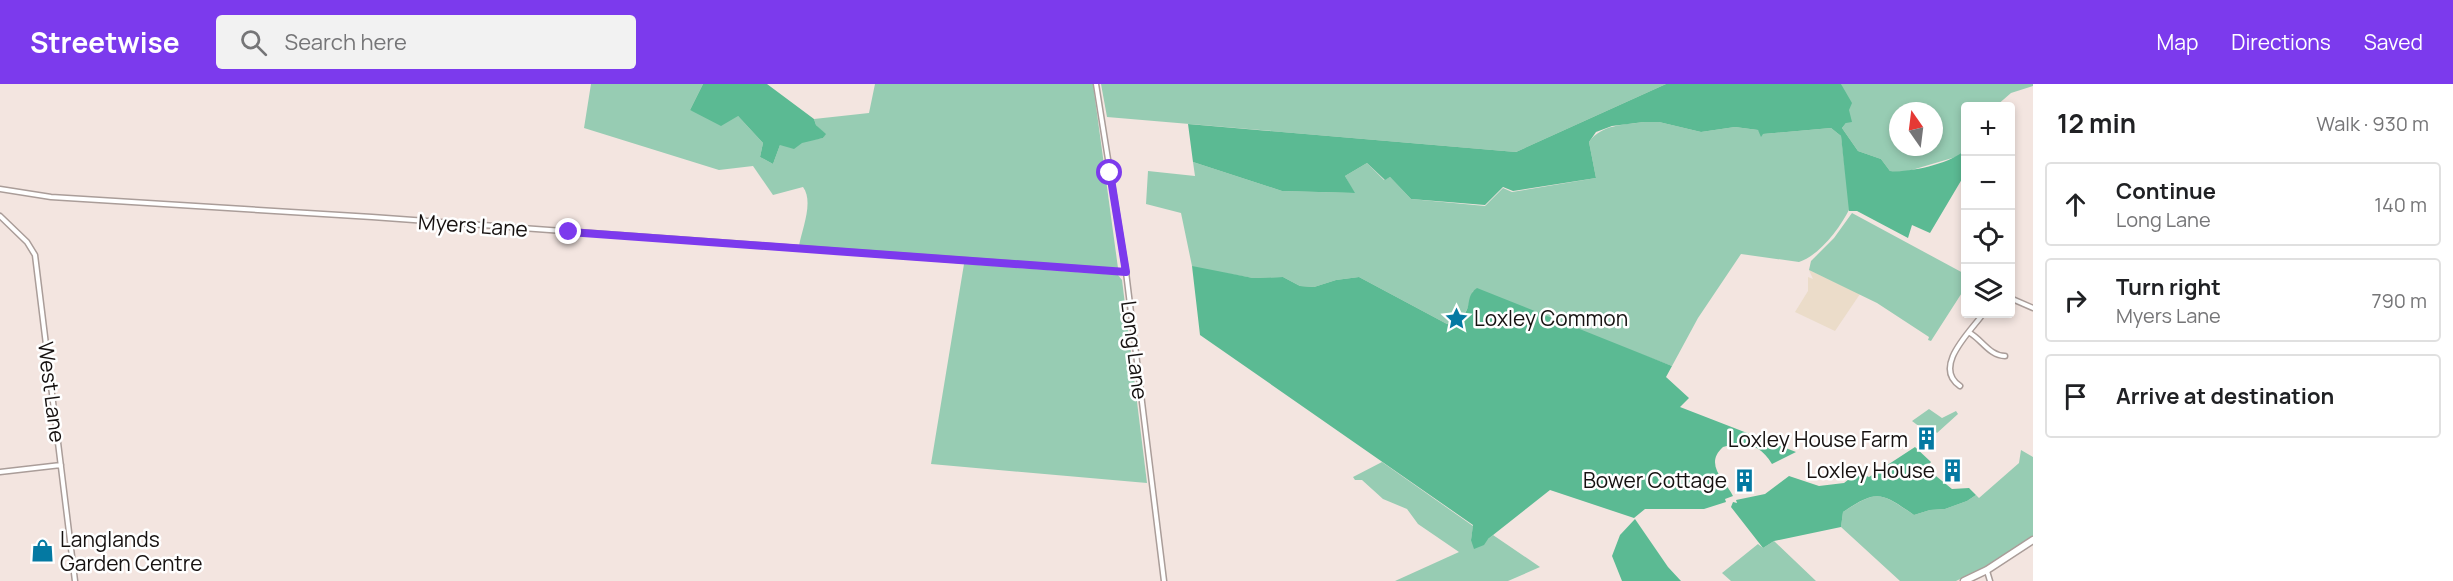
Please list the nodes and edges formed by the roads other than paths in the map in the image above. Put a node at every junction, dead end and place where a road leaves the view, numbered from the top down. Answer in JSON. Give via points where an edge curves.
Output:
{"nodes":[{"id":1,"x":1096,"y":84,"type":"edge"},
{"id":2,"x":0,"y":189,"type":"edge"},
{"id":3,"x":0,"y":216,"type":"edge"},
{"id":4,"x":1126,"y":272,"type":"junction"},
{"id":5,"x":2015,"y":300,"type":"edge"},
{"id":6,"x":2033,"y":308,"type":"edge"},
{"id":7,"x":1980,"y":318,"type":"edge"},
{"id":8,"x":1970,"y":333,"type":"junction"},
{"id":9,"x":2005,"y":356,"type":"dead end"},
{"id":10,"x":1960,"y":386,"type":"dead end"},
{"id":11,"x":61,"y":465,"type":"junction"},
{"id":12,"x":0,"y":472,"type":"edge"},
{"id":13,"x":2033,"y":540,"type":"edge"},
{"id":14,"x":1987,"y":570,"type":"junction"},
{"id":15,"x":75,"y":581,"type":"edge"},
{"id":16,"x":1164,"y":581,"type":"edge"},
{"id":17,"x":1964,"y":581,"type":"edge"},
{"id":18,"x":1990,"y":581,"type":"edge"}],
"edges":[{"from":1,"to":4,"type":"street","name":"Long Lane"},
{"from":2,"to":4,"type":"street","name":"Myers Lane","via":[[51,197]]},
{"from":3,"to":11,"type":"street","name":"West Lane","via":[[27,242],[34,255]]},
{"from":4,"to":16,"type":"street","name":"Long Lane"},
{"from":5,"to":6,"type":"street"},
{"from":7,"to":8,"type":"street"},
{"from":8,"to":9,"type":"street","via":[[1995,354]]},
{"from":8,"to":10,"type":"street","via":[[1949,365],[1952,378]]},
{"from":11,"to":12,"type":"street"},
{"from":11,"to":15,"type":"street","name":"West Lane"},
{"from":13,"to":14,"type":"street"},
{"from":14,"to":17,"type":"street"},
{"from":14,"to":18,"type":"street"}]}
